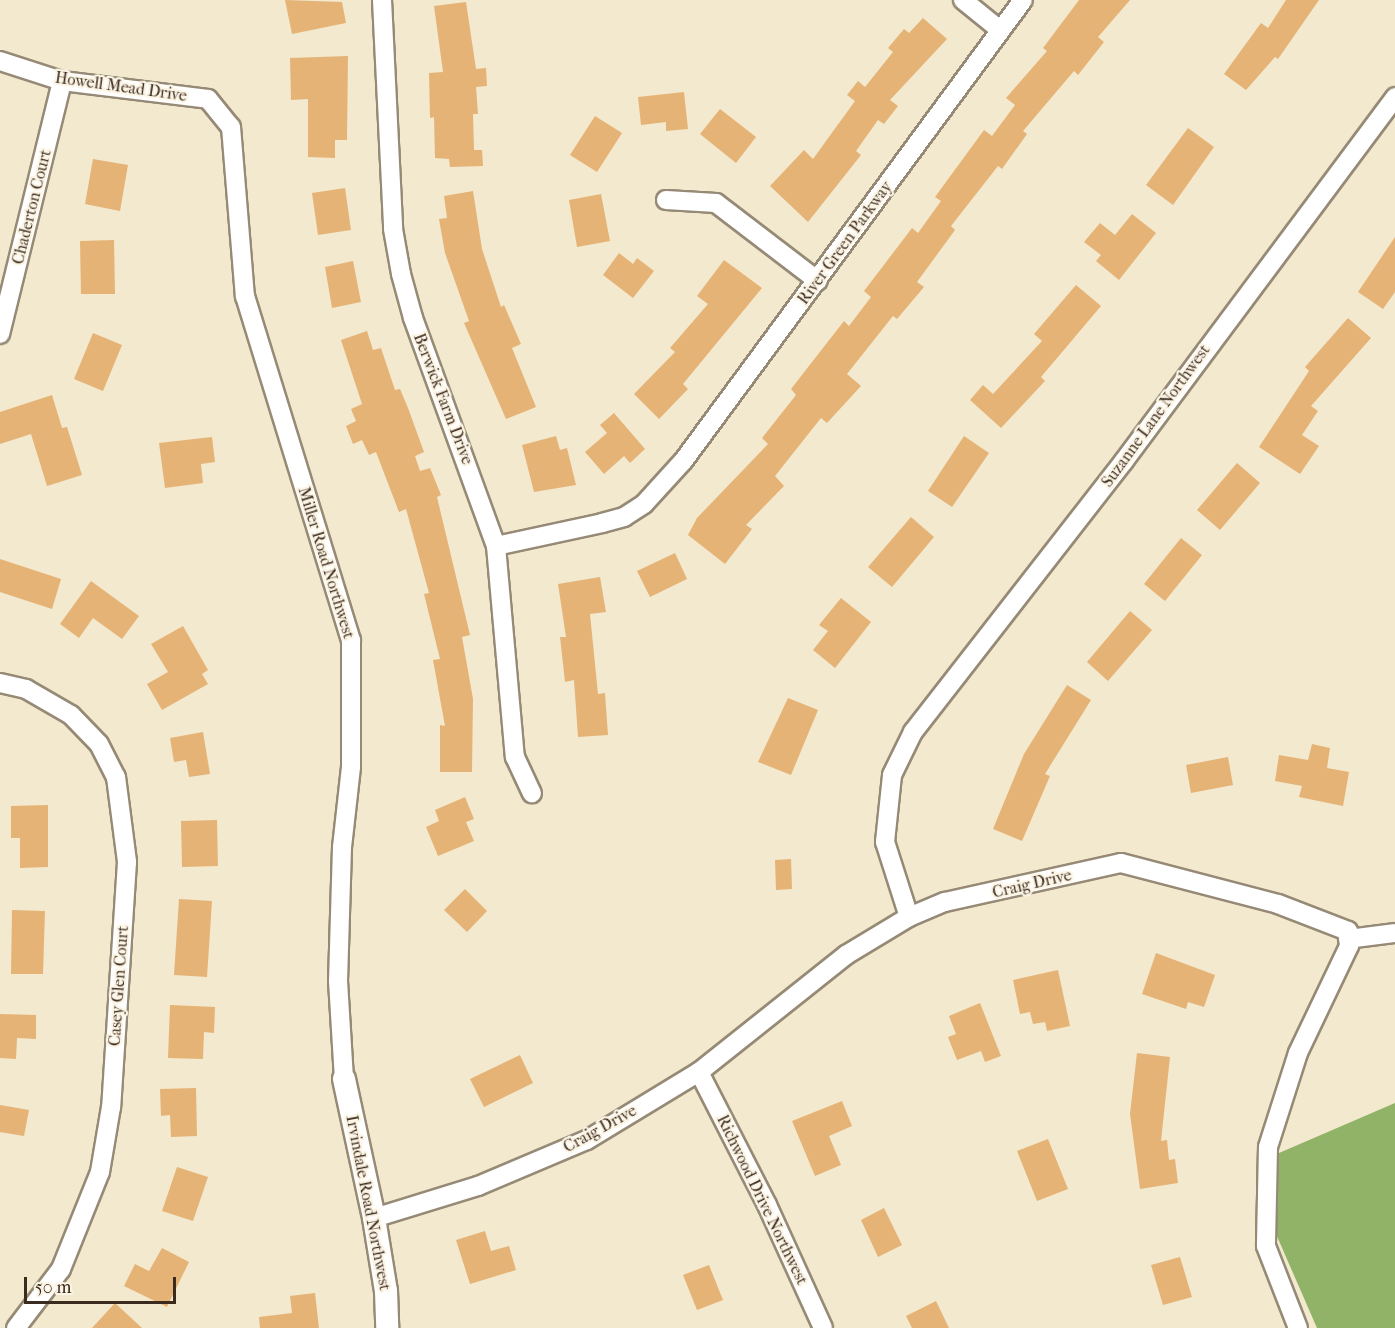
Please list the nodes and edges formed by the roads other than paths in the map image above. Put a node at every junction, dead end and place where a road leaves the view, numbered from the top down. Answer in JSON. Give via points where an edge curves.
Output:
{"nodes":[{"id":1,"x":382,"y":0,"type":"edge"},
{"id":2,"x":963,"y":0,"type":"edge"},
{"id":3,"x":1023,"y":0,"type":"edge"},
{"id":4,"x":1000,"y":30,"type":"junction"},
{"id":5,"x":0,"y":61,"type":"edge"},
{"id":6,"x":62,"y":81,"type":"junction"},
{"id":7,"x":1395,"y":97,"type":"edge"},
{"id":8,"x":208,"y":99,"type":"joint"},
{"id":9,"x":666,"y":200,"type":"dead end"},
{"id":10,"x":818,"y":281,"type":"junction"},
{"id":11,"x":0,"y":334,"type":"edge"},
{"id":12,"x":496,"y":546,"type":"junction"},
{"id":13,"x":0,"y":683,"type":"edge"},
{"id":14,"x":532,"y":793,"type":"dead end"},
{"id":15,"x":909,"y":917,"type":"junction"},
{"id":16,"x":1395,"y":933,"type":"edge"},
{"id":17,"x":1348,"y":939,"type":"junction"},
{"id":18,"x":699,"y":1072,"type":"junction"},
{"id":19,"x":344,"y":1079,"type":"joint"},
{"id":20,"x":374,"y":1218,"type":"junction"},
{"id":21,"x":16,"y":1328,"type":"edge"},
{"id":22,"x":387,"y":1328,"type":"edge"},
{"id":23,"x":823,"y":1328,"type":"edge"},
{"id":24,"x":1298,"y":1328,"type":"edge"}],
"edges":[{"from":1,"to":12,"type":"street","name":"Berwick Farm Drive","via":[[393,229],[402,274],[413,318]]},
{"from":2,"to":4,"type":"street"},
{"from":3,"to":4,"type":"street","name":"River Green Parkway"},
{"from":4,"to":10,"type":"street","name":"River Green Parkway"},
{"from":5,"to":6,"type":"street","name":"Howell Mead Drive"},
{"from":6,"to":8,"type":"street","name":"Howell Mead Drive"},
{"from":6,"to":11,"type":"street","name":"Chaderton Court"},
{"from":7,"to":15,"type":"street","name":"Suzanne Lane Northwest","via":[[1124,461],[913,732],[892,775],[885,842]]},
{"from":8,"to":19,"type":"street","name":"Miller Road Northwest","via":[[231,127],[245,296],[351,640],[351,767],[342,847],[338,981]]},
{"from":9,"to":10,"type":"street","via":[[716,203]]},
{"from":10,"to":12,"type":"street","name":"River Green Parkway","via":[[664,484],[624,517]]},
{"from":12,"to":14,"type":"street","name":"Berwick Farm Drive","via":[[515,757]]},
{"from":13,"to":21,"type":"street","name":"Casey Glen Court","via":[[26,689],[71,715],[99,744],[116,777],[127,862],[111,1107],[100,1172],[61,1269]]},
{"from":15,"to":17,"type":"street","name":"Craig Drive","via":[[945,902],[1121,863],[1278,904],[1348,930]]},
{"from":15,"to":18,"type":"street","name":"Craig Drive","via":[[846,956]]},
{"from":16,"to":17,"type":"street"},
{"from":17,"to":24,"type":"street","via":[[1349,946],[1298,1053],[1268,1147],[1266,1246]]},
{"from":18,"to":20,"type":"street","name":"Craig Drive","via":[[587,1140],[478,1186]]},
{"from":18,"to":23,"type":"street","name":"Richwood Drive Northwest","via":[[767,1205]]},
{"from":19,"to":20,"type":"street","name":"Irvindale Road Northwest"},
{"from":20,"to":22,"type":"street","name":"Irvindale Road Northwest"}]}
